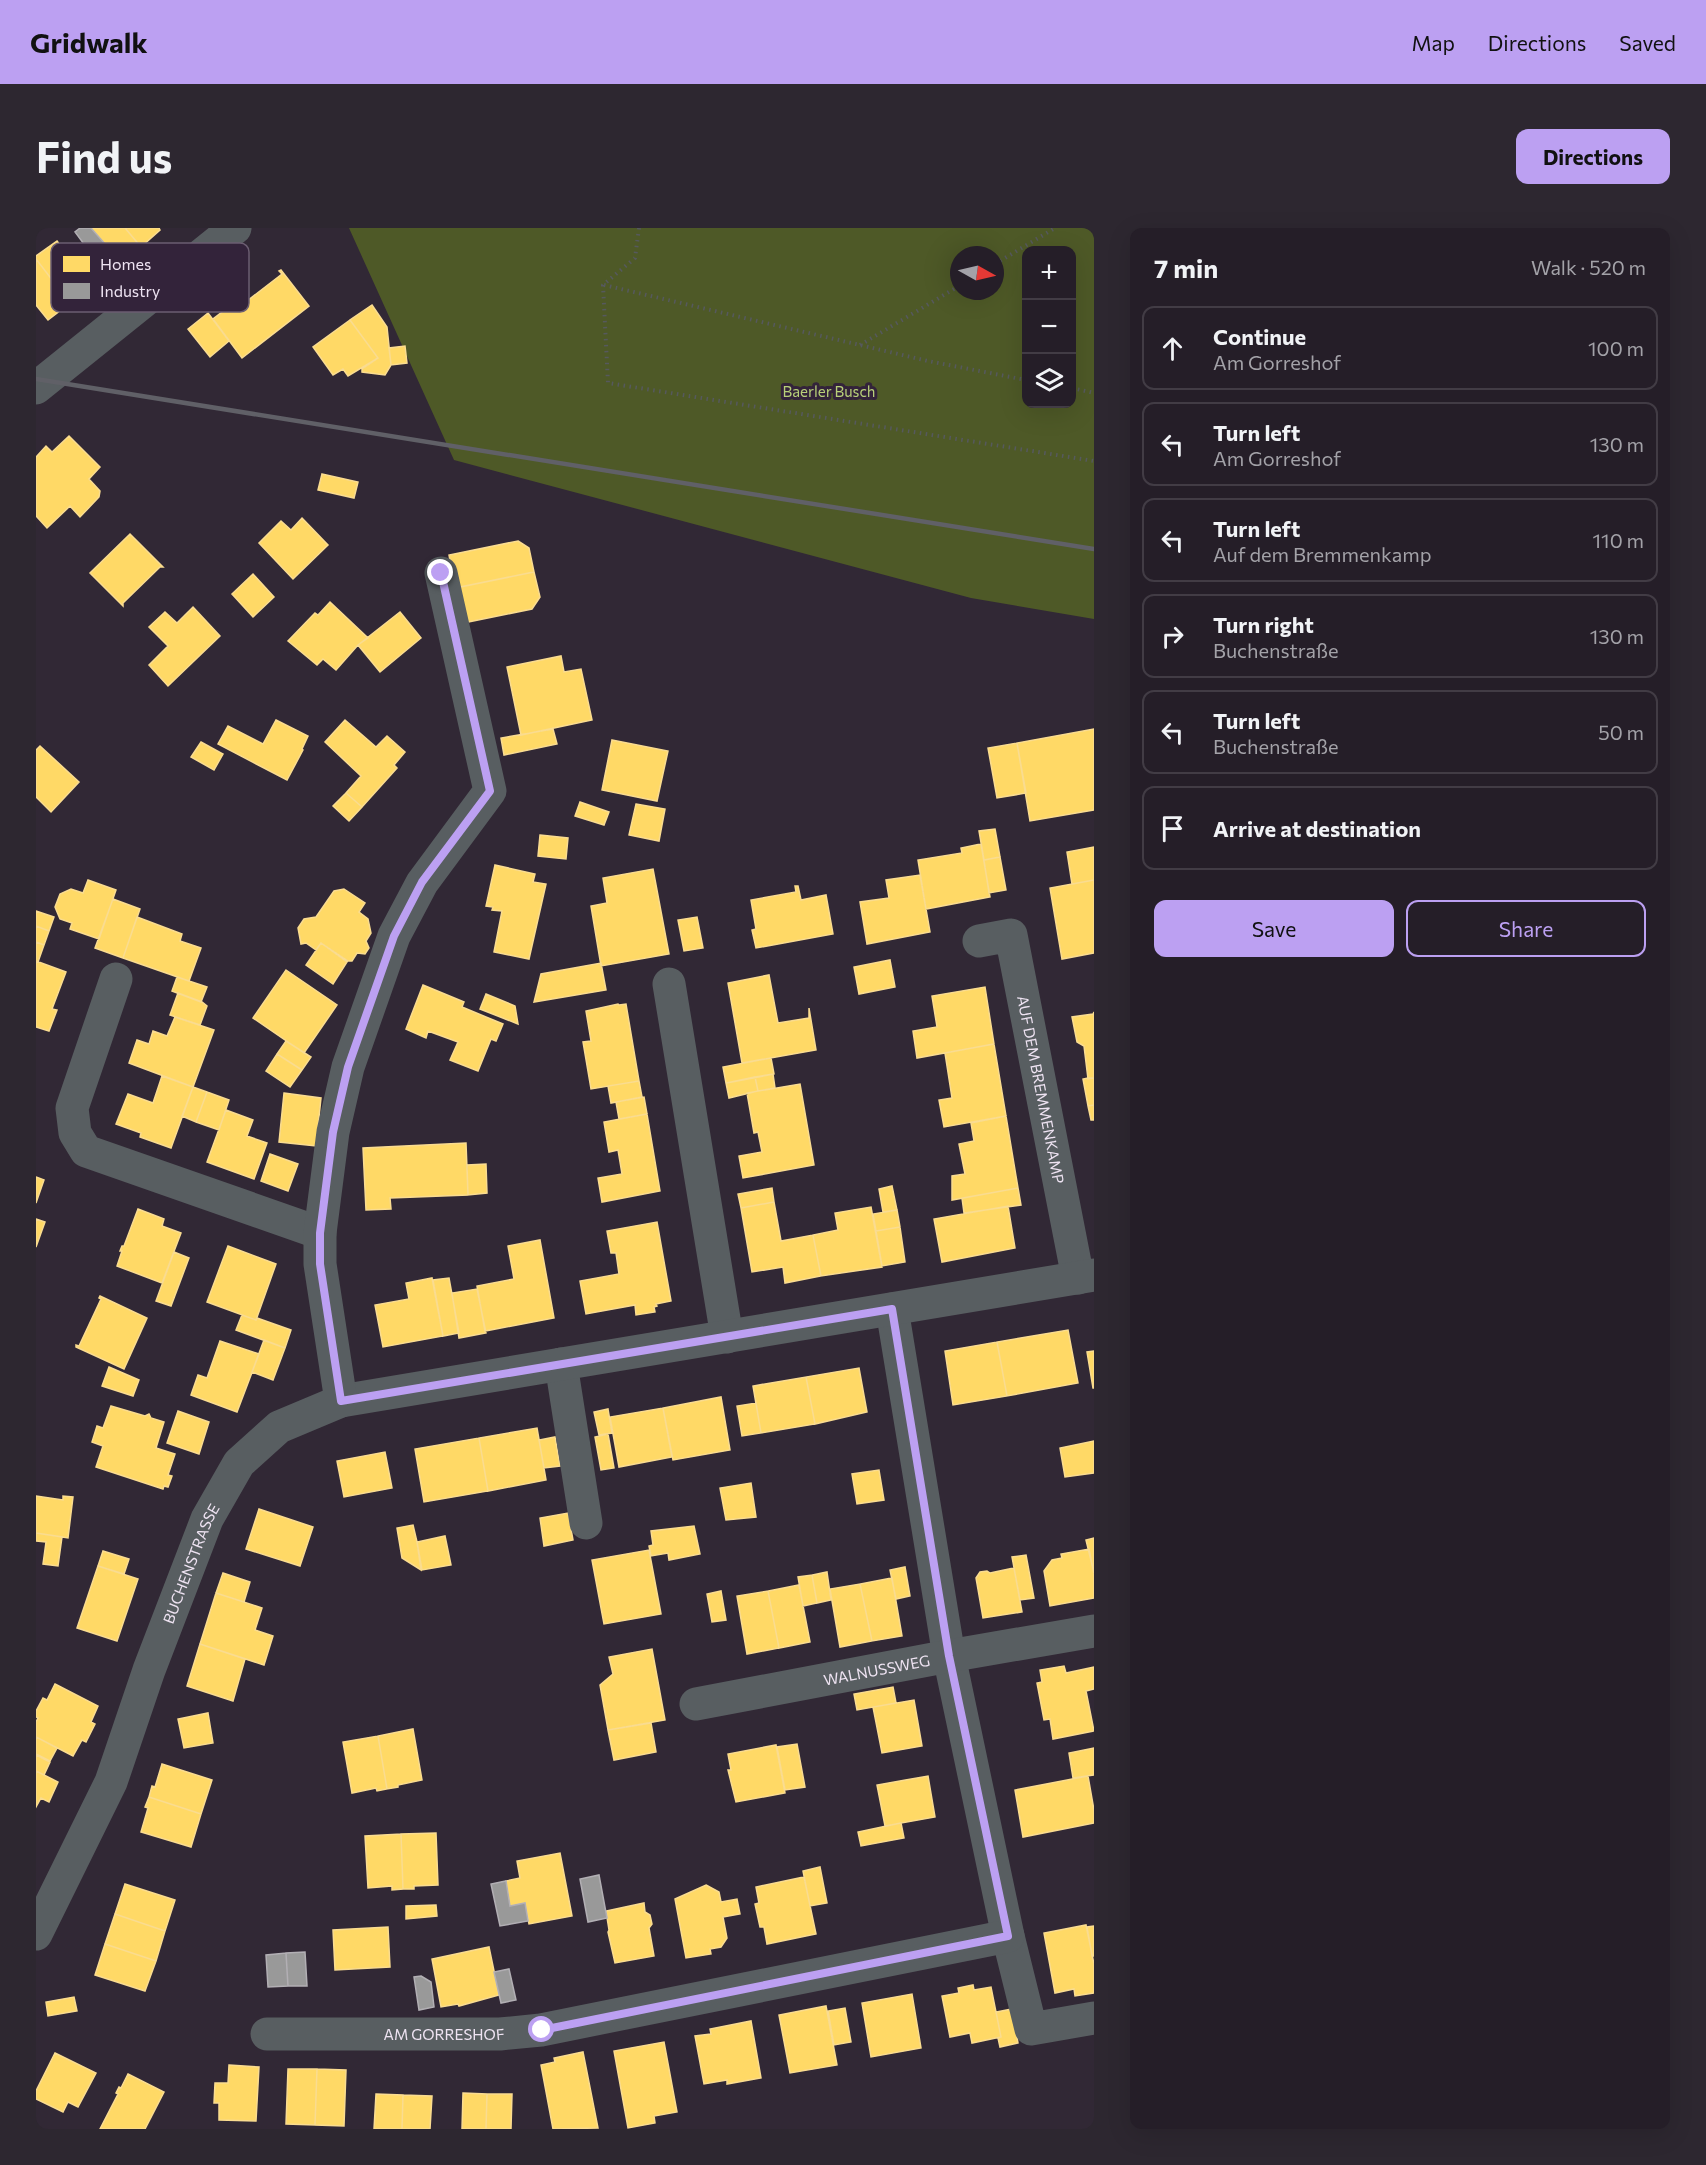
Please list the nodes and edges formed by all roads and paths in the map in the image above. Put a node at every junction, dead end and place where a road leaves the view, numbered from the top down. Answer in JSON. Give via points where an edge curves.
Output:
{"nodes":[{"id":1,"x":236,"y":228,"type":"edge"},
{"id":2,"x":639,"y":228,"type":"edge"},
{"id":3,"x":1055,"y":228,"type":"edge"},
{"id":4,"x":217,"y":243,"type":"edge"},
{"id":5,"x":1004,"y":259,"type":"edge"},
{"id":6,"x":603,"y":285,"type":"junction"},
{"id":7,"x":950,"y":291,"type":"edge"},
{"id":8,"x":131,"y":312,"type":"edge"},
{"id":9,"x":860,"y":345,"type":"junction"},
{"id":10,"x":1022,"y":379,"type":"edge"},
{"id":11,"x":36,"y":388,"type":"edge"},
{"id":12,"x":1076,"y":389,"type":"edge"},
{"id":13,"x":1094,"y":393,"type":"edge"},
{"id":14,"x":1094,"y":461,"type":"edge"},
{"id":15,"x":441,"y":573,"type":"dead end"},
{"id":16,"x":979,"y":941,"type":"dead end"},
{"id":17,"x":116,"y":979,"type":"dead end"},
{"id":18,"x":669,"y":984,"type":"dead end"},
{"id":19,"x":320,"y":1233,"type":"junction"},
{"id":20,"x":1086,"y":1277,"type":"edge"},
{"id":21,"x":892,"y":1309,"type":"junction"},
{"id":22,"x":727,"y":1337,"type":"junction"},
{"id":23,"x":561,"y":1364,"type":"junction"},
{"id":24,"x":341,"y":1401,"type":"junction"},
{"id":25,"x":586,"y":1523,"type":"dead end"},
{"id":26,"x":1094,"y":1631,"type":"edge"},
{"id":27,"x":949,"y":1656,"type":"junction"},
{"id":28,"x":696,"y":1704,"type":"dead end"},
{"id":29,"x":36,"y":1934,"type":"edge"},
{"id":30,"x":1008,"y":1936,"type":"junction"},
{"id":31,"x":1094,"y":2018,"type":"edge"},
{"id":32,"x":267,"y":2034,"type":"dead end"}],
"edges":[{"from":1,"to":4,"type":"street"},
{"from":2,"to":6,"type":"path","via":[[635,258]]},
{"from":3,"to":5,"type":"path"},
{"from":6,"to":9,"type":"path"},
{"from":6,"to":14,"type":"path","via":[[608,383]]},
{"from":7,"to":9,"type":"path"},
{"from":8,"to":11,"type":"street"},
{"from":9,"to":10,"type":"path"},
{"from":12,"to":13,"type":"path"},
{"from":15,"to":19,"type":"street","via":[[490,791],[422,882],[394,936],[348,1067],[333,1132]]},
{"from":16,"to":20,"type":"street","name":"AUF DEM BREMMENKAMP","via":[[1011,935]]},
{"from":17,"to":19,"type":"street","via":[[72,1108],[75,1133],[86,1150]]},
{"from":18,"to":22,"type":"street"},
{"from":19,"to":24,"type":"street","via":[[320,1264]]},
{"from":20,"to":21,"type":"street","name":"AUF DEM BREMMENKAMP"},
{"from":21,"to":22,"type":"street","name":"AUF DEM BREMMENKAMP"},
{"from":21,"to":27,"type":"street"},
{"from":22,"to":23,"type":"street","name":"AUF DEM BREMMENKAMP"},
{"from":23,"to":24,"type":"street","name":"AUF DEM BREMMENKAMP"},
{"from":23,"to":25,"type":"street"},
{"from":24,"to":29,"type":"street","name":"BUCHENSTRASSE","via":[[279,1427],[238,1463],[207,1519],[111,1782]]},
{"from":26,"to":27,"type":"street","name":"WALNUSSWEG"},
{"from":27,"to":28,"type":"street","name":"WALNUSSWEG"},
{"from":27,"to":30,"type":"street"},
{"from":30,"to":31,"type":"street","via":[[1031,2029]]},
{"from":30,"to":32,"type":"street","name":"AM GORRESHOF","via":[[542,2030],[501,2034]]}]}
